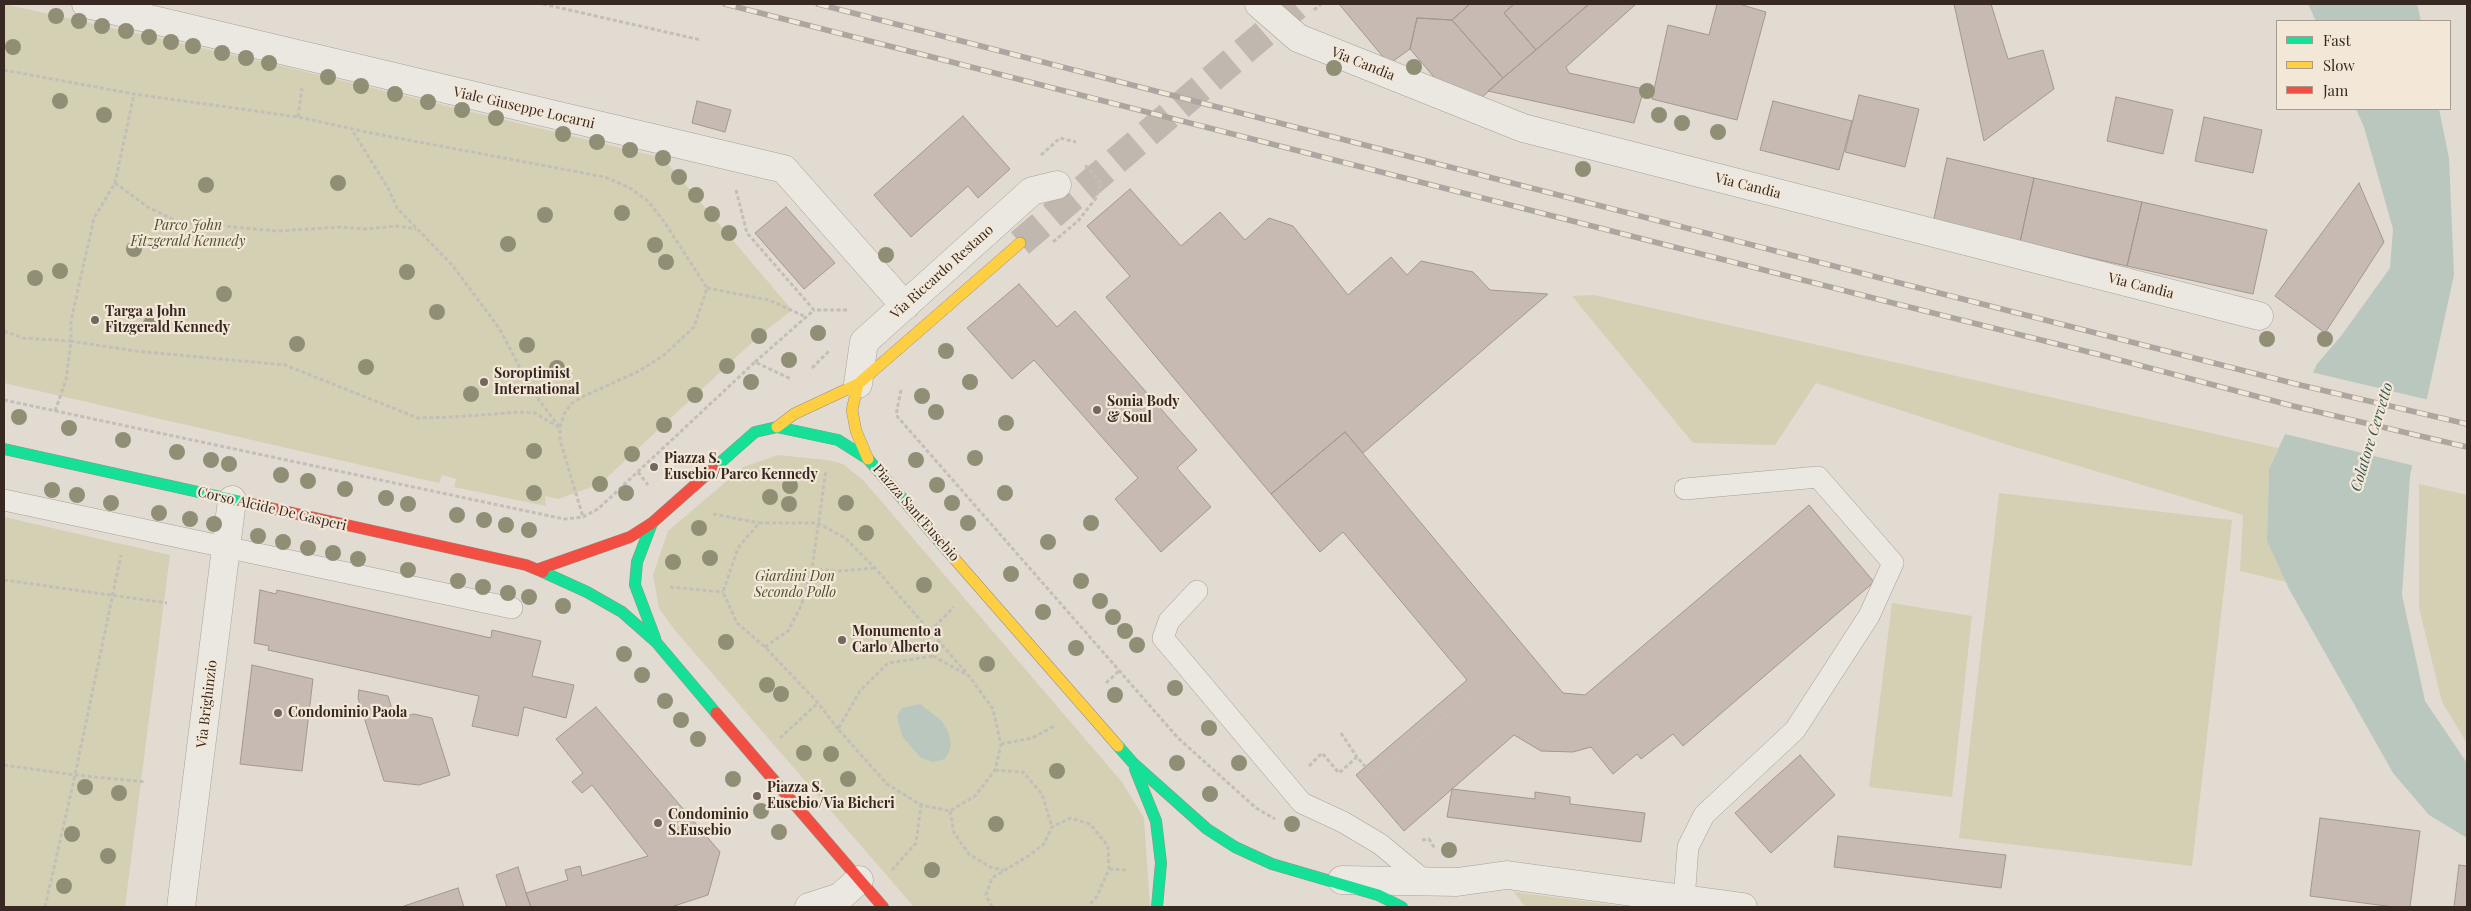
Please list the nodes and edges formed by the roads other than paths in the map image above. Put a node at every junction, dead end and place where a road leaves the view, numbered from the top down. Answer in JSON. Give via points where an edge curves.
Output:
{"nodes":[{"id":1,"x":86,"y":4,"type":"edge"},
{"id":2,"x":1259,"y":4,"type":"edge"},
{"id":3,"x":1057,"y":185,"type":"dead end"},
{"id":4,"x":1020,"y":242,"type":"tunnel mouth"},
{"id":5,"x":905,"y":306,"type":"junction"},
{"id":6,"x":2259,"y":316,"type":"dead end"},
{"id":7,"x":858,"y":384,"type":"junction"},
{"id":8,"x":777,"y":428,"type":"junction"},
{"id":9,"x":4,"y":449,"type":"edge"},
{"id":10,"x":868,"y":459,"type":"junction"},
{"id":11,"x":1685,"y":489,"type":"dead end"},
{"id":12,"x":4,"y":500,"type":"edge"},
{"id":13,"x":232,"y":500,"type":"junction"},
{"id":14,"x":652,"y":523,"type":"junction"},
{"id":15,"x":227,"y":547,"type":"junction"},
{"id":16,"x":540,"y":569,"type":"junction"},
{"id":17,"x":1197,"y":591,"type":"dead end"},
{"id":18,"x":512,"y":608,"type":"dead end"},
{"id":19,"x":656,"y":642,"type":"junction"},
{"id":20,"x":1133,"y":762,"type":"junction"},
{"id":21,"x":1327,"y":879,"type":"junction"},
{"id":22,"x":859,"y":880,"type":"junction"},
{"id":23,"x":1426,"y":882,"type":"junction"},
{"id":24,"x":1684,"y":900,"type":"junction"},
{"id":25,"x":816,"y":906,"type":"edge"},
{"id":26,"x":182,"y":907,"type":"edge"},
{"id":27,"x":883,"y":907,"type":"edge"},
{"id":28,"x":1158,"y":907,"type":"edge"},
{"id":29,"x":1402,"y":907,"type":"edge"},
{"id":30,"x":1743,"y":907,"type":"edge"}],
"edges":[{"from":1,"to":5,"type":"street","name":"Viale Giuseppe Locarni","via":[[784,169]]},
{"from":2,"to":6,"type":"street","name":"Via Candia","via":[[1298,38],[1524,128]]},
{"from":3,"to":5,"type":"street","name":"Via Riccardo Restano","via":[[1032,191]]},
{"from":4,"to":7,"type":"main road","name":"Via Riccardo Restano"},
{"from":5,"to":7,"type":"street","name":"Via Riccardo Restano","via":[[864,342]]},
{"from":7,"to":8,"type":"main road","name":"Via Riccardo Restano","via":[[794,414]]},
{"from":7,"to":10,"type":"main road","name":"Via Riccardo Restano","via":[[852,410],[856,431]]},
{"from":8,"to":10,"type":"main road","name":"Piazza Sant'Eusebio","via":[[838,440]]},
{"from":8,"to":14,"type":"main road","name":"Piazza Sant'Eusebio","via":[[755,432]]},
{"from":9,"to":13,"type":"main road","name":"Corso Alcide De Gasperi"},
{"from":10,"to":20,"type":"main road","name":"Piazza Sant'Eusebio"},
{"from":11,"to":24,"type":"lane","via":[[1818,477],[1893,563],[1869,616],[1795,730],[1704,815],[1688,846]]},
{"from":12,"to":15,"type":"lane"},
{"from":13,"to":15,"type":"street","name":"Via Brighinzio"},
{"from":13,"to":16,"type":"main road","name":"Corso Alcide De Gasperi"},
{"from":14,"to":16,"type":"main road","name":"Piazza Sant'Eusebio","via":[[611,545]]},
{"from":14,"to":19,"type":"main road","name":"Piazza Sant'Eusebio","via":[[637,562],[635,585]]},
{"from":15,"to":18,"type":"lane"},
{"from":15,"to":26,"type":"street","name":"Via Brighinzio"},
{"from":16,"to":19,"type":"main road","name":"Piazza Sant'Eusebio","via":[[622,612]]},
{"from":17,"to":23,"type":"lane","via":[[1169,621],[1163,638],[1302,803],[1380,844]]},
{"from":19,"to":22,"type":"main road","name":"Piazza Sant'Eusebio"},
{"from":20,"to":21,"type":"main road","name":"Piazza Sant'Eusebio","via":[[1207,829],[1235,847],[1272,864]]},
{"from":20,"to":28,"type":"main road","name":"Piazza Sant'Eusebio","via":[[1156,821],[1161,863]]},
{"from":21,"to":23,"type":"street"},
{"from":21,"to":29,"type":"main road","name":"Piazza Sant'Eusebio","via":[[1378,894]]},
{"from":22,"to":25,"type":"street","via":[[840,897]]},
{"from":22,"to":27,"type":"main road","name":"Piazza Sant'Eusebio"},
{"from":23,"to":24,"type":"street","via":[[1457,882],[1507,875]]},
{"from":24,"to":30,"type":"street"}]}
